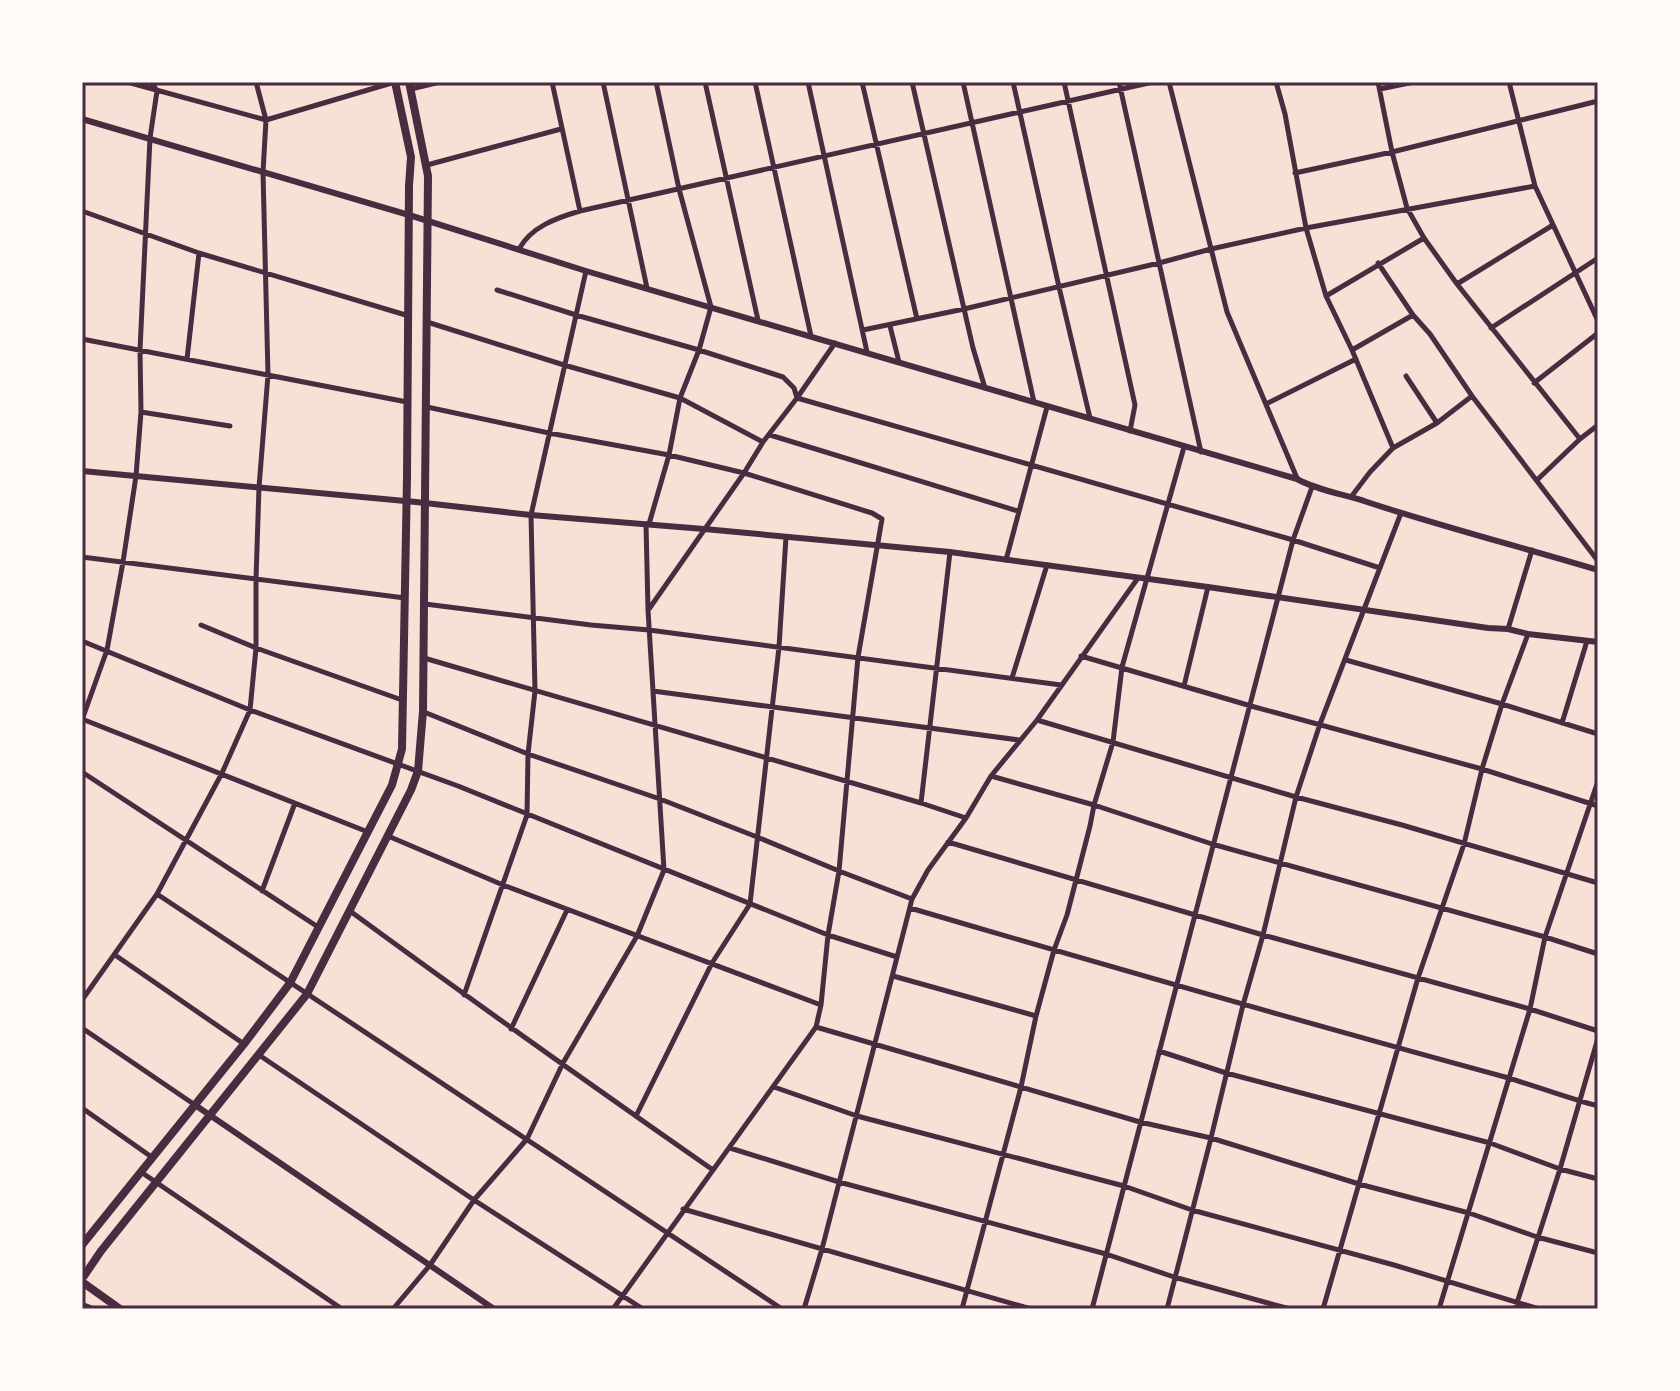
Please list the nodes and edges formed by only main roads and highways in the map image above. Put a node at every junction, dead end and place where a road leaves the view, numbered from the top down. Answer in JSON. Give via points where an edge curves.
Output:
{"nodes":[{"id":1,"x":395,"y":82,"type":"edge"},
{"id":2,"x":410,"y":86,"type":"edge"},
{"id":3,"x":418,"y":218,"type":"junction"},
{"id":4,"x":82,"y":1245,"type":"edge"},
{"id":5,"x":83,"y":1281,"type":"edge"},
{"id":6,"x":82,"y":1306,"type":"edge"},
{"id":7,"x":90,"y":1309,"type":"edge"},
{"id":8,"x":120,"y":1309,"type":"edge"}],
"edges":[{"from":1,"to":3,"type":"highway"},
{"from":2,"to":3,"type":"highway","via":[[427,165]]},
{"from":3,"to":4,"type":"highway","via":[[409,316],[399,764],[290,983]]},
{"from":3,"to":5,"type":"highway","via":[[427,322],[418,771],[307,994],[95,1259]]},
{"from":5,"to":8,"type":"highway"},
{"from":6,"to":7,"type":"highway"}]}
